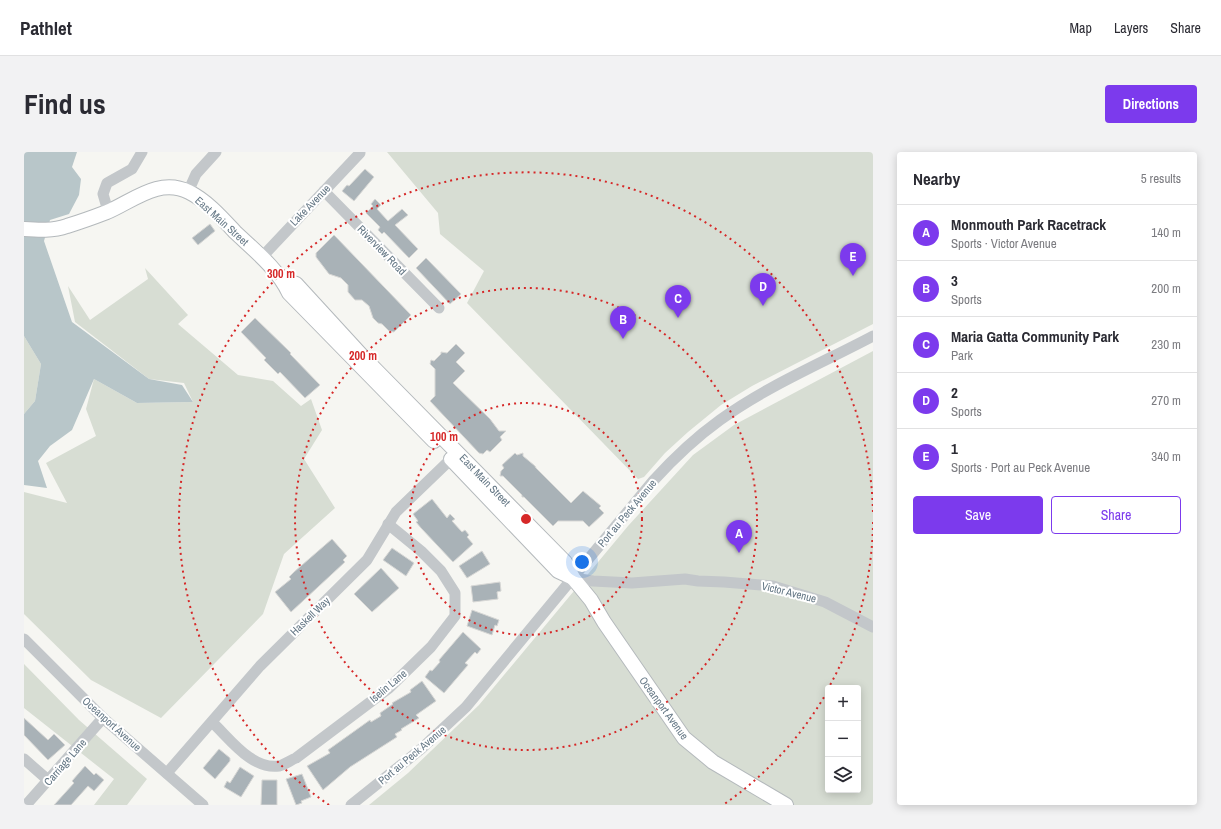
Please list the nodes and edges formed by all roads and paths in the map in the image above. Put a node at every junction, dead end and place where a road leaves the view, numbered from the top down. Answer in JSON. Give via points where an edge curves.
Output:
{"nodes":[{"id":1,"x":142,"y":152,"type":"edge"},
{"id":2,"x":216,"y":152,"type":"edge"},
{"id":3,"x":360,"y":153,"type":"dead end"},
{"id":4,"x":324,"y":191,"type":"junction"},
{"id":5,"x":188,"y":192,"type":"junction"},
{"id":6,"x":108,"y":211,"type":"junction"},
{"id":7,"x":24,"y":230,"type":"edge"},
{"id":8,"x":261,"y":258,"type":"junction"},
{"id":9,"x":283,"y":280,"type":"junction"},
{"id":10,"x":439,"y":308,"type":"dead end"},
{"id":11,"x":873,"y":336,"type":"edge"},
{"id":12,"x":451,"y":459,"type":"junction"},
{"id":13,"x":388,"y":524,"type":"junction"},
{"id":14,"x":573,"y":578,"type":"junction"},
{"id":15,"x":873,"y":627,"type":"edge"},
{"id":16,"x":24,"y":639,"type":"edge"},
{"id":17,"x":103,"y":718,"type":"junction"},
{"id":18,"x":213,"y":722,"type":"junction"},
{"id":19,"x":24,"y":759,"type":"edge"},
{"id":20,"x":167,"y":773,"type":"junction"},
{"id":21,"x":48,"y":780,"type":"junction"},
{"id":22,"x":26,"y":805,"type":"edge"},
{"id":23,"x":203,"y":805,"type":"edge"},
{"id":24,"x":351,"y":805,"type":"edge"},
{"id":25,"x":786,"y":805,"type":"edge"}],
"edges":[{"from":1,"to":6,"type":"street","via":[[132,169],[107,183],[103,194]]},
{"from":2,"to":5,"type":"street","via":[[196,174]]},
{"from":3,"to":4,"type":"street","name":"Lake Avenue"},
{"from":4,"to":8,"type":"street","name":"Lake Avenue"},
{"from":4,"to":10,"type":"street","name":"Riverview Road"},
{"from":5,"to":6,"type":"main road","name":"East Main Street","via":[[176,188],[149,190]]},
{"from":5,"to":8,"type":"main road","name":"East Main Street","via":[[221,217]]},
{"from":6,"to":7,"type":"main road","name":"East Main Street","via":[[65,227]]},
{"from":8,"to":9,"type":"main road","name":"East Main Street"},
{"from":9,"to":12,"type":"main road","name":"East Main Street","via":[[289,293]]},
{"from":9,"to":14,"type":"main road","name":"East Main Street","via":[[296,284],[362,356],[565,562]]},
{"from":11,"to":14,"type":"street","name":"Port au Peck Avenue","via":[[747,402],[701,434],[652,481]]},
{"from":12,"to":13,"type":"street","name":"Haskell Way","via":[[396,512]]},
{"from":12,"to":14,"type":"main road","name":"East Main Street","via":[[558,571]]},
{"from":13,"to":18,"type":"street","name":"Haskell Way","via":[[367,560],[260,666]]},
{"from":13,"to":18,"type":"street","name":"Iselin Lane","via":[[441,571],[455,593],[455,616],[430,647],[390,688],[296,758],[279,766],[261,764],[246,754]]},
{"from":14,"to":15,"type":"street","name":"Victor Avenue","via":[[632,583],[681,578],[773,586],[825,602]]},
{"from":14,"to":24,"type":"street","name":"Port au Peck Avenue","via":[[466,707],[421,749]]},
{"from":14,"to":25,"type":"main road","name":"Oceanport Avenue","via":[[591,600],[684,738],[713,762]]},
{"from":16,"to":17,"type":"street","name":"Oceanport Avenue"},
{"from":17,"to":20,"type":"street","name":"Oceanport Avenue"},
{"from":17,"to":21,"type":"street","name":"Carriage Lane"},
{"from":18,"to":20,"type":"street","name":"Haskell Way"},
{"from":19,"to":21,"type":"street"},
{"from":20,"to":23,"type":"street","name":"Oceanport Avenue"},
{"from":21,"to":22,"type":"street","name":"Carriage Lane"}]}
